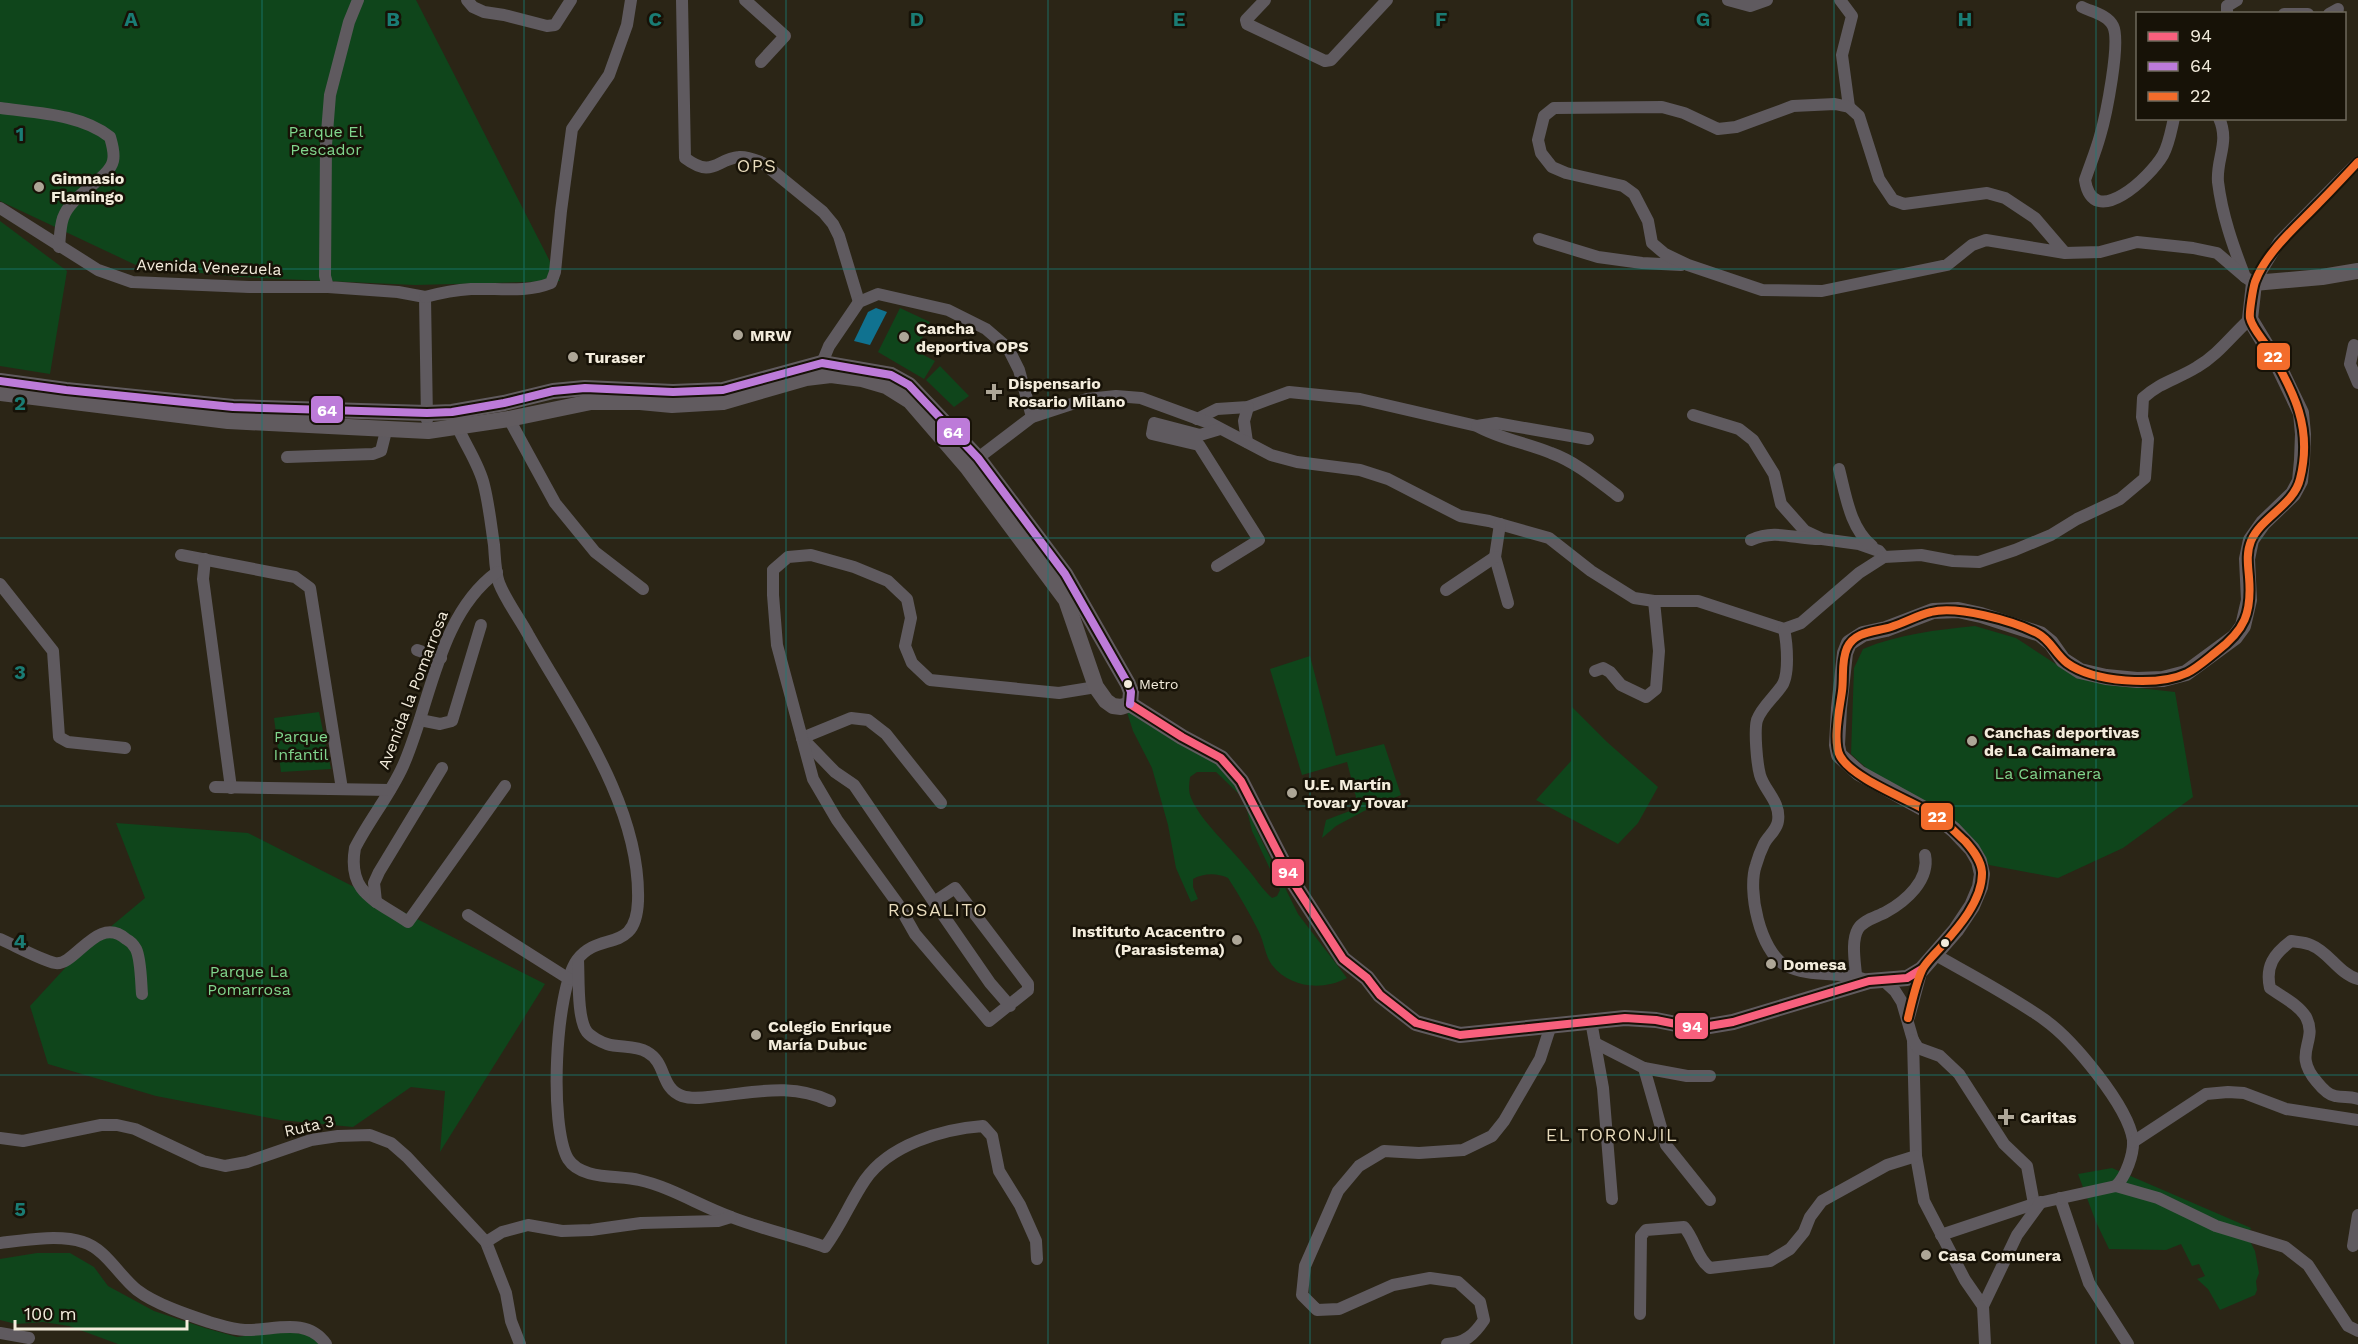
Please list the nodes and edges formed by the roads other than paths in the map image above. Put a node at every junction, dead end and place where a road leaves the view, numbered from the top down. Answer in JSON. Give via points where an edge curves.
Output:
{"nodes":[{"id":1,"x":358,"y":0,"type":"edge"},
{"id":2,"x":467,"y":0,"type":"edge"},
{"id":3,"x":571,"y":0,"type":"edge"},
{"id":4,"x":631,"y":0,"type":"edge"},
{"id":5,"x":682,"y":0,"type":"edge"},
{"id":6,"x":745,"y":0,"type":"edge"},
{"id":7,"x":1264,"y":0,"type":"edge"},
{"id":8,"x":1387,"y":0,"type":"edge"},
{"id":9,"x":1728,"y":0,"type":"edge"},
{"id":10,"x":1767,"y":0,"type":"edge"},
{"id":11,"x":1840,"y":0,"type":"edge"},
{"id":12,"x":2236,"y":0,"type":"edge"},
{"id":13,"x":2082,"y":7,"type":"dead end"},
{"id":14,"x":2227,"y":12,"type":"edge"},
{"id":15,"x":761,"y":62,"type":"dead end"},
{"id":16,"x":1849,"y":107,"type":"junction"},
{"id":17,"x":0,"y":108,"type":"edge"},
{"id":18,"x":2173,"y":120,"type":"edge"},
{"id":19,"x":2224,"y":125,"type":"edge"},
{"id":20,"x":2358,"y":162,"type":"edge"},
{"id":21,"x":0,"y":208,"type":"edge"},
{"id":22,"x":1539,"y":239,"type":"dead end"},
{"id":23,"x":59,"y":247,"type":"junction"},
{"id":24,"x":2065,"y":254,"type":"junction"},
{"id":25,"x":1688,"y":265,"type":"junction"},
{"id":26,"x":2358,"y":271,"type":"edge"},
{"id":27,"x":2249,"y":280,"type":"junction"},
{"id":28,"x":328,"y":287,"type":"junction"},
{"id":29,"x":425,"y":297,"type":"junction"},
{"id":30,"x":859,"y":302,"type":"junction"},
{"id":31,"x":2250,"y":319,"type":"junction"},
{"id":32,"x":2357,"y":343,"type":"edge"},
{"id":33,"x":822,"y":363,"type":"junction"},
{"id":34,"x":0,"y":374,"type":"edge"},
{"id":35,"x":0,"y":381,"type":"edge"},
{"id":36,"x":2358,"y":383,"type":"edge"},
{"id":37,"x":38,"y":392,"type":"junction"},
{"id":38,"x":0,"y":393,"type":"edge"},
{"id":39,"x":65,"y":395,"type":"junction"},
{"id":40,"x":0,"y":399,"type":"edge"},
{"id":41,"x":1248,"y":407,"type":"junction"},
{"id":42,"x":452,"y":412,"type":"junction"},
{"id":43,"x":427,"y":413,"type":"junction"},
{"id":44,"x":1693,"y":415,"type":"dead end"},
{"id":45,"x":1032,"y":417,"type":"junction"},
{"id":46,"x":509,"y":419,"type":"junction"},
{"id":47,"x":1197,"y":419,"type":"junction"},
{"id":48,"x":1477,"y":426,"type":"junction"},
{"id":49,"x":457,"y":428,"type":"junction"},
{"id":50,"x":1220,"y":429,"type":"junction"},
{"id":51,"x":386,"y":431,"type":"junction"},
{"id":52,"x":428,"y":431,"type":"junction"},
{"id":53,"x":1588,"y":439,"type":"dead end"},
{"id":54,"x":1247,"y":442,"type":"junction"},
{"id":55,"x":287,"y":457,"type":"dead end"},
{"id":56,"x":978,"y":458,"type":"junction"},
{"id":57,"x":1839,"y":469,"type":"dead end"},
{"id":58,"x":1618,"y":496,"type":"dead end"},
{"id":59,"x":1500,"y":524,"type":"junction"},
{"id":60,"x":1822,"y":539,"type":"junction"},
{"id":61,"x":1751,"y":540,"type":"dead end"},
{"id":62,"x":1882,"y":554,"type":"junction"},
{"id":63,"x":181,"y":555,"type":"dead end"},
{"id":64,"x":1495,"y":557,"type":"junction"},
{"id":65,"x":205,"y":559,"type":"junction"},
{"id":66,"x":1217,"y":566,"type":"dead end"},
{"id":67,"x":497,"y":572,"type":"junction"},
{"id":68,"x":0,"y":584,"type":"edge"},
{"id":69,"x":643,"y":589,"type":"dead end"},
{"id":70,"x":1446,"y":590,"type":"dead end"},
{"id":71,"x":1654,"y":601,"type":"junction"},
{"id":72,"x":1508,"y":603,"type":"dead end"},
{"id":73,"x":481,"y":625,"type":"dead end"},
{"id":74,"x":1784,"y":629,"type":"junction"},
{"id":75,"x":417,"y":650,"type":"dead end"},
{"id":76,"x":441,"y":658,"type":"junction"},
{"id":77,"x":1595,"y":671,"type":"dead end"},
{"id":78,"x":1123,"y":677,"type":"junction"},
{"id":79,"x":1098,"y":691,"type":"junction"},
{"id":80,"x":1130,"y":704,"type":"junction"},
{"id":81,"x":420,"y":720,"type":"junction"},
{"id":82,"x":802,"y":738,"type":"junction"},
{"id":83,"x":125,"y":748,"type":"dead end"},
{"id":84,"x":442,"y":768,"type":"dead end"},
{"id":85,"x":504,"y":786,"type":"dead end"},
{"id":86,"x":214,"y":787,"type":"dead end"},
{"id":87,"x":231,"y":788,"type":"junction"},
{"id":88,"x":342,"y":789,"type":"junction"},
{"id":89,"x":390,"y":790,"type":"junction"},
{"id":90,"x":941,"y":803,"type":"dead end"},
{"id":91,"x":1925,"y":855,"type":"dead end"},
{"id":92,"x":376,"y":902,"type":"junction"},
{"id":93,"x":934,"y":902,"type":"junction"},
{"id":94,"x":468,"y":915,"type":"dead end"},
{"id":95,"x":0,"y":939,"type":"edge"},
{"id":96,"x":1934,"y":954,"type":"junction"},
{"id":97,"x":578,"y":959,"type":"junction"},
{"id":98,"x":1922,"y":969,"type":"junction"},
{"id":99,"x":569,"y":979,"type":"junction"},
{"id":100,"x":1869,"y":979,"type":"junction"},
{"id":101,"x":2358,"y":979,"type":"edge"},
{"id":102,"x":142,"y":994,"type":"dead end"},
{"id":103,"x":1010,"y":1006,"type":"junction"},
{"id":104,"x":1908,"y":1018,"type":"junction"},
{"id":105,"x":1591,"y":1021,"type":"junction"},
{"id":106,"x":1551,"y":1025,"type":"junction"},
{"id":107,"x":1913,"y":1040,"type":"junction"},
{"id":108,"x":1595,"y":1043,"type":"junction"},
{"id":109,"x":1644,"y":1068,"type":"junction"},
{"id":110,"x":1710,"y":1076,"type":"dead end"},
{"id":111,"x":2358,"y":1099,"type":"edge"},
{"id":112,"x":830,"y":1101,"type":"dead end"},
{"id":113,"x":2358,"y":1120,"type":"edge"},
{"id":114,"x":0,"y":1138,"type":"edge"},
{"id":115,"x":2133,"y":1142,"type":"junction"},
{"id":116,"x":1916,"y":1156,"type":"junction"},
{"id":117,"x":2116,"y":1186,"type":"junction"},
{"id":118,"x":2060,"y":1198,"type":"junction"},
{"id":119,"x":1612,"y":1199,"type":"dead end"},
{"id":120,"x":1710,"y":1200,"type":"dead end"},
{"id":121,"x":2038,"y":1203,"type":"junction"},
{"id":122,"x":2358,"y":1215,"type":"edge"},
{"id":123,"x":731,"y":1217,"type":"junction"},
{"id":124,"x":1941,"y":1235,"type":"junction"},
{"id":125,"x":486,"y":1242,"type":"junction"},
{"id":126,"x":0,"y":1243,"type":"edge"},
{"id":127,"x":2353,"y":1246,"type":"dead end"},
{"id":128,"x":1037,"y":1259,"type":"dead end"},
{"id":129,"x":1983,"y":1306,"type":"junction"},
{"id":130,"x":1640,"y":1314,"type":"dead end"},
{"id":131,"x":2358,"y":1331,"type":"edge"},
{"id":132,"x":0,"y":1333,"type":"edge"},
{"id":133,"x":29,"y":1338,"type":"dead end"},
{"id":134,"x":326,"y":1344,"type":"edge"},
{"id":135,"x":520,"y":1344,"type":"edge"},
{"id":136,"x":1447,"y":1344,"type":"edge"},
{"id":137,"x":1985,"y":1344,"type":"edge"},
{"id":138,"x":2128,"y":1344,"type":"edge"}],
"edges":[{"from":1,"to":28,"type":"street","via":[[330,95],[326,145]]},
{"from":2,"to":3,"type":"street","via":[[484,12],[547,26],[555,25]]},
{"from":4,"to":29,"type":"street","via":[[609,75],[572,129],[551,283],[513,290],[454,290]]},
{"from":5,"to":30,"type":"street","via":[[685,158],[705,168],[743,156],[763,163],[823,212],[839,236]]},
{"from":6,"to":15,"type":"street","via":[[785,36]]},
{"from":7,"to":8,"type":"street","via":[[1246,20],[1247,24],[1325,61],[1331,60]]},
{"from":9,"to":10,"type":"street","via":[[1749,6]]},
{"from":11,"to":16,"type":"street","via":[[1852,16],[1842,55]]},
{"from":12,"to":14,"type":"street","via":[[2227,6]]},
{"from":13,"to":18,"type":"street","via":[[2108,18],[2115,38],[2101,133],[2085,180],[2096,201],[2114,201],[2148,175],[2163,154]]},
{"from":16,"to":24,"type":"street","via":[[1859,116],[1879,179],[1893,200],[1904,204],[1987,193],[2005,198],[2035,218]]},
{"from":16,"to":25,"type":"street","via":[[1793,106],[1736,127],[1718,129],[1662,107],[1554,108],[1544,116],[1538,140],[1541,153],[1552,167],[1623,186],[1634,194],[1648,220],[1652,243]]},
{"from":17,"to":23,"type":"street","via":[[69,119],[98,127],[110,137],[113,161],[107,172],[68,208]]},
{"from":19,"to":27,"type":"street","via":[[2217,168],[2222,205]]},
{"from":20,"to":27,"type":"street","via":[[2279,242]]},
{"from":21,"to":23,"type":"street","name":"Avenida Venezuela"},
{"from":22,"to":25,"type":"street","via":[[1598,257]]},
{"from":23,"to":28,"type":"street","name":"Avenida Venezuela","via":[[98,270],[132,282]]},
{"from":24,"to":25,"type":"street","via":[[1986,240],[1972,245],[1947,265],[1821,291],[1762,290]]},
{"from":24,"to":27,"type":"street","via":[[2100,252],[2137,242],[2193,248],[2217,253]]},
{"from":26,"to":27,"type":"street","via":[[2322,277]]},
{"from":27,"to":31,"type":"street"},
{"from":28,"to":29,"type":"street","name":"Avenida Venezuela"},
{"from":29,"to":43,"type":"street"},
{"from":30,"to":33,"type":"street"},
{"from":30,"to":45,"type":"street","via":[[878,294],[900,298],[948,310],[986,329],[1008,348],[1019,370]]},
{"from":31,"to":62,"type":"street","via":[[2224,347],[2196,368],[2157,386],[2143,398],[2142,417],[2148,439],[2145,477],[2120,499],[2051,535],[1979,562]]},
{"from":31,"to":96,"type":"street","via":[[2301,413],[2302,460],[2300,481],[2293,494],[2251,540],[2247,559],[2249,600],[2243,626],[2225,645],[2186,673],[2137,680],[2080,671],[2063,660],[2040,634],[1958,610],[1933,611],[1863,634],[1849,643],[1839,708],[1839,755],[1867,778],[1936,816],[1980,861],[1980,887],[1972,906]]},
{"from":32,"to":36,"type":"street","via":[[2350,364]]},
{"from":33,"to":42,"type":"street","via":[[723,390],[585,388]]},
{"from":33,"to":56,"type":"street","via":[[891,375],[909,385]]},
{"from":34,"to":39,"type":"street"},
{"from":35,"to":37,"type":"street"},
{"from":37,"to":38,"type":"street"},
{"from":37,"to":39,"type":"street"},
{"from":39,"to":40,"type":"street","via":[[46,404]]},
{"from":39,"to":43,"type":"street","via":[[233,407]]},
{"from":39,"to":51,"type":"street","via":[[228,422]]},
{"from":41,"to":47,"type":"street","via":[[1217,410]]},
{"from":41,"to":48,"type":"street","via":[[1289,392],[1320,394],[1360,399]]},
{"from":41,"to":54,"type":"street","via":[[1244,421]]},
{"from":42,"to":43,"type":"street"},
{"from":42,"to":49,"type":"street"},
{"from":43,"to":52,"type":"street"},
{"from":44,"to":60,"type":"street","via":[[1739,429],[1753,440],[1773,474],[1781,504],[1805,531]]},
{"from":45,"to":47,"type":"street","via":[[1087,399],[1116,396],[1141,398]]},
{"from":45,"to":56,"type":"street"},
{"from":46,"to":49,"type":"street"},
{"from":46,"to":69,"type":"street","via":[[555,502],[595,552]]},
{"from":46,"to":79,"type":"street","via":[[591,402],[723,402],[806,378],[831,375],[886,386],[910,401],[967,467],[1066,600]]},
{"from":47,"to":50,"type":"street"},
{"from":48,"to":53,"type":"street","via":[[1496,423]]},
{"from":48,"to":58,"type":"street","via":[[1490,434],[1551,452]]},
{"from":49,"to":52,"type":"street"},
{"from":49,"to":67,"type":"street","via":[[483,482]]},
{"from":50,"to":54,"type":"street"},
{"from":50,"to":66,"type":"street","via":[[1200,435],[1154,423],[1152,434],[1199,445],[1259,540]]},
{"from":51,"to":52,"type":"street"},
{"from":51,"to":55,"type":"street","via":[[381,451],[373,454]]},
{"from":54,"to":59,"type":"street","via":[[1271,455],[1297,462],[1360,470],[1411,490],[1460,516]]},
{"from":56,"to":78,"type":"street","via":[[1065,574]]},
{"from":57,"to":62,"type":"street","via":[[1853,523],[1861,536]]},
{"from":59,"to":64,"type":"street"},
{"from":59,"to":71,"type":"street","via":[[1549,538],[1634,598]]},
{"from":60,"to":61,"type":"street","via":[[1775,533]]},
{"from":60,"to":62,"type":"street","via":[[1859,544]]},
{"from":62,"to":74,"type":"street","via":[[1801,623]]},
{"from":63,"to":65,"type":"street"},
{"from":64,"to":70,"type":"street"},
{"from":64,"to":72,"type":"street"},
{"from":65,"to":87,"type":"street","via":[[203,579]]},
{"from":65,"to":88,"type":"street","via":[[295,577],[310,588]]},
{"from":67,"to":76,"type":"street","name":"Avenida la Pomarrosa","via":[[465,604]]},
{"from":67,"to":97,"type":"street","via":[[499,583],[614,786],[632,844],[638,900],[631,930],[617,940],[589,949]]},
{"from":68,"to":83,"type":"street","via":[[53,651],[59,737],[68,742]]},
{"from":71,"to":74,"type":"street","via":[[1698,600]]},
{"from":71,"to":77,"type":"street","via":[[1659,651],[1656,689],[1646,697],[1621,685],[1603,668]]},
{"from":73,"to":81,"type":"street","via":[[452,721],[440,724]]},
{"from":74,"to":100,"type":"street","via":[[1784,684],[1757,720],[1760,776],[1776,804],[1779,820],[1755,867],[1755,906],[1769,950],[1784,964],[1802,971]]},
{"from":75,"to":76,"type":"street"},
{"from":76,"to":81,"type":"street","name":"Avenida la Pomarrosa"},
{"from":78,"to":79,"type":"street","via":[[1106,675]]},
{"from":78,"to":80,"type":"street","via":[[1131,692]]},
{"from":79,"to":80,"type":"street","via":[[1113,706]]},
{"from":79,"to":82,"type":"street","via":[[1059,693],[930,680],[912,663],[905,646],[911,618],[908,599],[888,581],[811,555],[788,557],[773,570],[772,595],[777,645]]},
{"from":80,"to":106,"type":"street","via":[[1221,758],[1241,780],[1293,882],[1343,959],[1400,1012],[1416,1023],[1460,1035]]},
{"from":81,"to":89,"type":"street","name":"Avenida la Pomarrosa"},
{"from":82,"to":90,"type":"street","via":[[851,718],[868,720],[886,734]]},
{"from":82,"to":93,"type":"street","via":[[835,772],[854,785]]},
{"from":82,"to":103,"type":"street","via":[[813,779],[822,795],[915,934],[988,1021]]},
{"from":84,"to":92,"type":"street","via":[[379,872],[374,883]]},
{"from":85,"to":92,"type":"street","via":[[408,922]]},
{"from":86,"to":87,"type":"street"},
{"from":87,"to":88,"type":"street"},
{"from":88,"to":89,"type":"street"},
{"from":89,"to":92,"type":"street","name":"Avenida la Pomarrosa","via":[[355,848],[352,862],[362,892]]},
{"from":91,"to":100,"type":"street","via":[[1924,876],[1902,902],[1862,923],[1857,930]]},
{"from":93,"to":103,"type":"street"},
{"from":93,"to":103,"type":"street","via":[[955,888],[1028,984],[1028,990]]},
{"from":94,"to":99,"type":"street"},
{"from":95,"to":102,"type":"street","via":[[56,963],[67,961],[98,936],[112,932],[122,935],[136,949]]},
{"from":96,"to":98,"type":"street"},
{"from":96,"to":115,"type":"street","via":[[2046,1020],[2065,1037],[2122,1111]]},
{"from":97,"to":99,"type":"street"},
{"from":97,"to":112,"type":"street","via":[[582,1019],[587,1032],[607,1044],[645,1051],[660,1063],[665,1081],[676,1093],[694,1098],[792,1089]]},
{"from":98,"to":100,"type":"street","via":[[1906,978]]},
{"from":98,"to":104,"type":"street"},
{"from":99,"to":123,"type":"street","via":[[556,1072],[559,1133],[570,1162],[586,1172],[640,1180]]},
{"from":100,"to":104,"type":"street","via":[[1899,996]]},
{"from":100,"to":105,"type":"street","via":[[1709,1026],[1625,1018]]},
{"from":101,"to":111,"type":"street","via":[[2311,945],[2291,941],[2278,951],[2267,976],[2270,988],[2299,1008],[2307,1020],[2310,1037],[2304,1060],[2309,1073],[2334,1096]]},
{"from":104,"to":107,"type":"street"},
{"from":105,"to":106,"type":"street"},
{"from":105,"to":108,"type":"street"},
{"from":106,"to":136,"type":"street","via":[[1540,1059],[1492,1136],[1463,1150],[1384,1151],[1359,1166],[1338,1191],[1305,1266],[1302,1295],[1317,1310],[1339,1309],[1393,1285],[1430,1278],[1458,1282],[1480,1302],[1484,1320],[1473,1336]]},
{"from":107,"to":116,"type":"street"},
{"from":107,"to":121,"type":"street","via":[[1918,1048],[1940,1056],[1959,1074],[2004,1144],[2027,1166]]},
{"from":108,"to":109,"type":"street"},
{"from":108,"to":119,"type":"street"},
{"from":109,"to":110,"type":"street"},
{"from":109,"to":120,"type":"street","via":[[1666,1145]]},
{"from":113,"to":115,"type":"street","via":[[2286,1109],[2244,1093],[2217,1092],[2206,1094]]},
{"from":114,"to":125,"type":"street","name":"Ruta 3","via":[[22,1141],[117,1125],[135,1129],[203,1161],[225,1166],[311,1140],[370,1135],[391,1143],[407,1157]]},
{"from":115,"to":117,"type":"street","via":[[2122,1180]]},
{"from":116,"to":124,"type":"street","via":[[1924,1201]]},
{"from":116,"to":130,"type":"street","via":[[1887,1165],[1822,1201],[1790,1249],[1770,1260],[1710,1268],[1684,1227],[1646,1230],[1641,1236]]},
{"from":117,"to":118,"type":"street"},
{"from":117,"to":131,"type":"street","via":[[2181,1207],[2216,1226],[2285,1247],[2308,1265],[2348,1326]]},
{"from":118,"to":121,"type":"street"},
{"from":118,"to":138,"type":"street","via":[[2089,1283]]},
{"from":121,"to":124,"type":"street"},
{"from":121,"to":129,"type":"street","via":[[2017,1235]]},
{"from":122,"to":127,"type":"street"},
{"from":123,"to":125,"type":"street","via":[[591,1230],[562,1231],[528,1225],[502,1232]]},
{"from":123,"to":128,"type":"street","via":[[825,1247],[866,1178],[888,1158],[912,1142],[982,1126],[992,1136],[999,1171],[1036,1241]]},
{"from":124,"to":129,"type":"street"},
{"from":125,"to":135,"type":"street","name":"Ruta 3"},
{"from":126,"to":134,"type":"street","via":[[71,1239],[85,1242],[138,1291],[173,1308],[238,1330],[304,1328]]},
{"from":129,"to":137,"type":"street"},
{"from":132,"to":133,"type":"street"}]}
